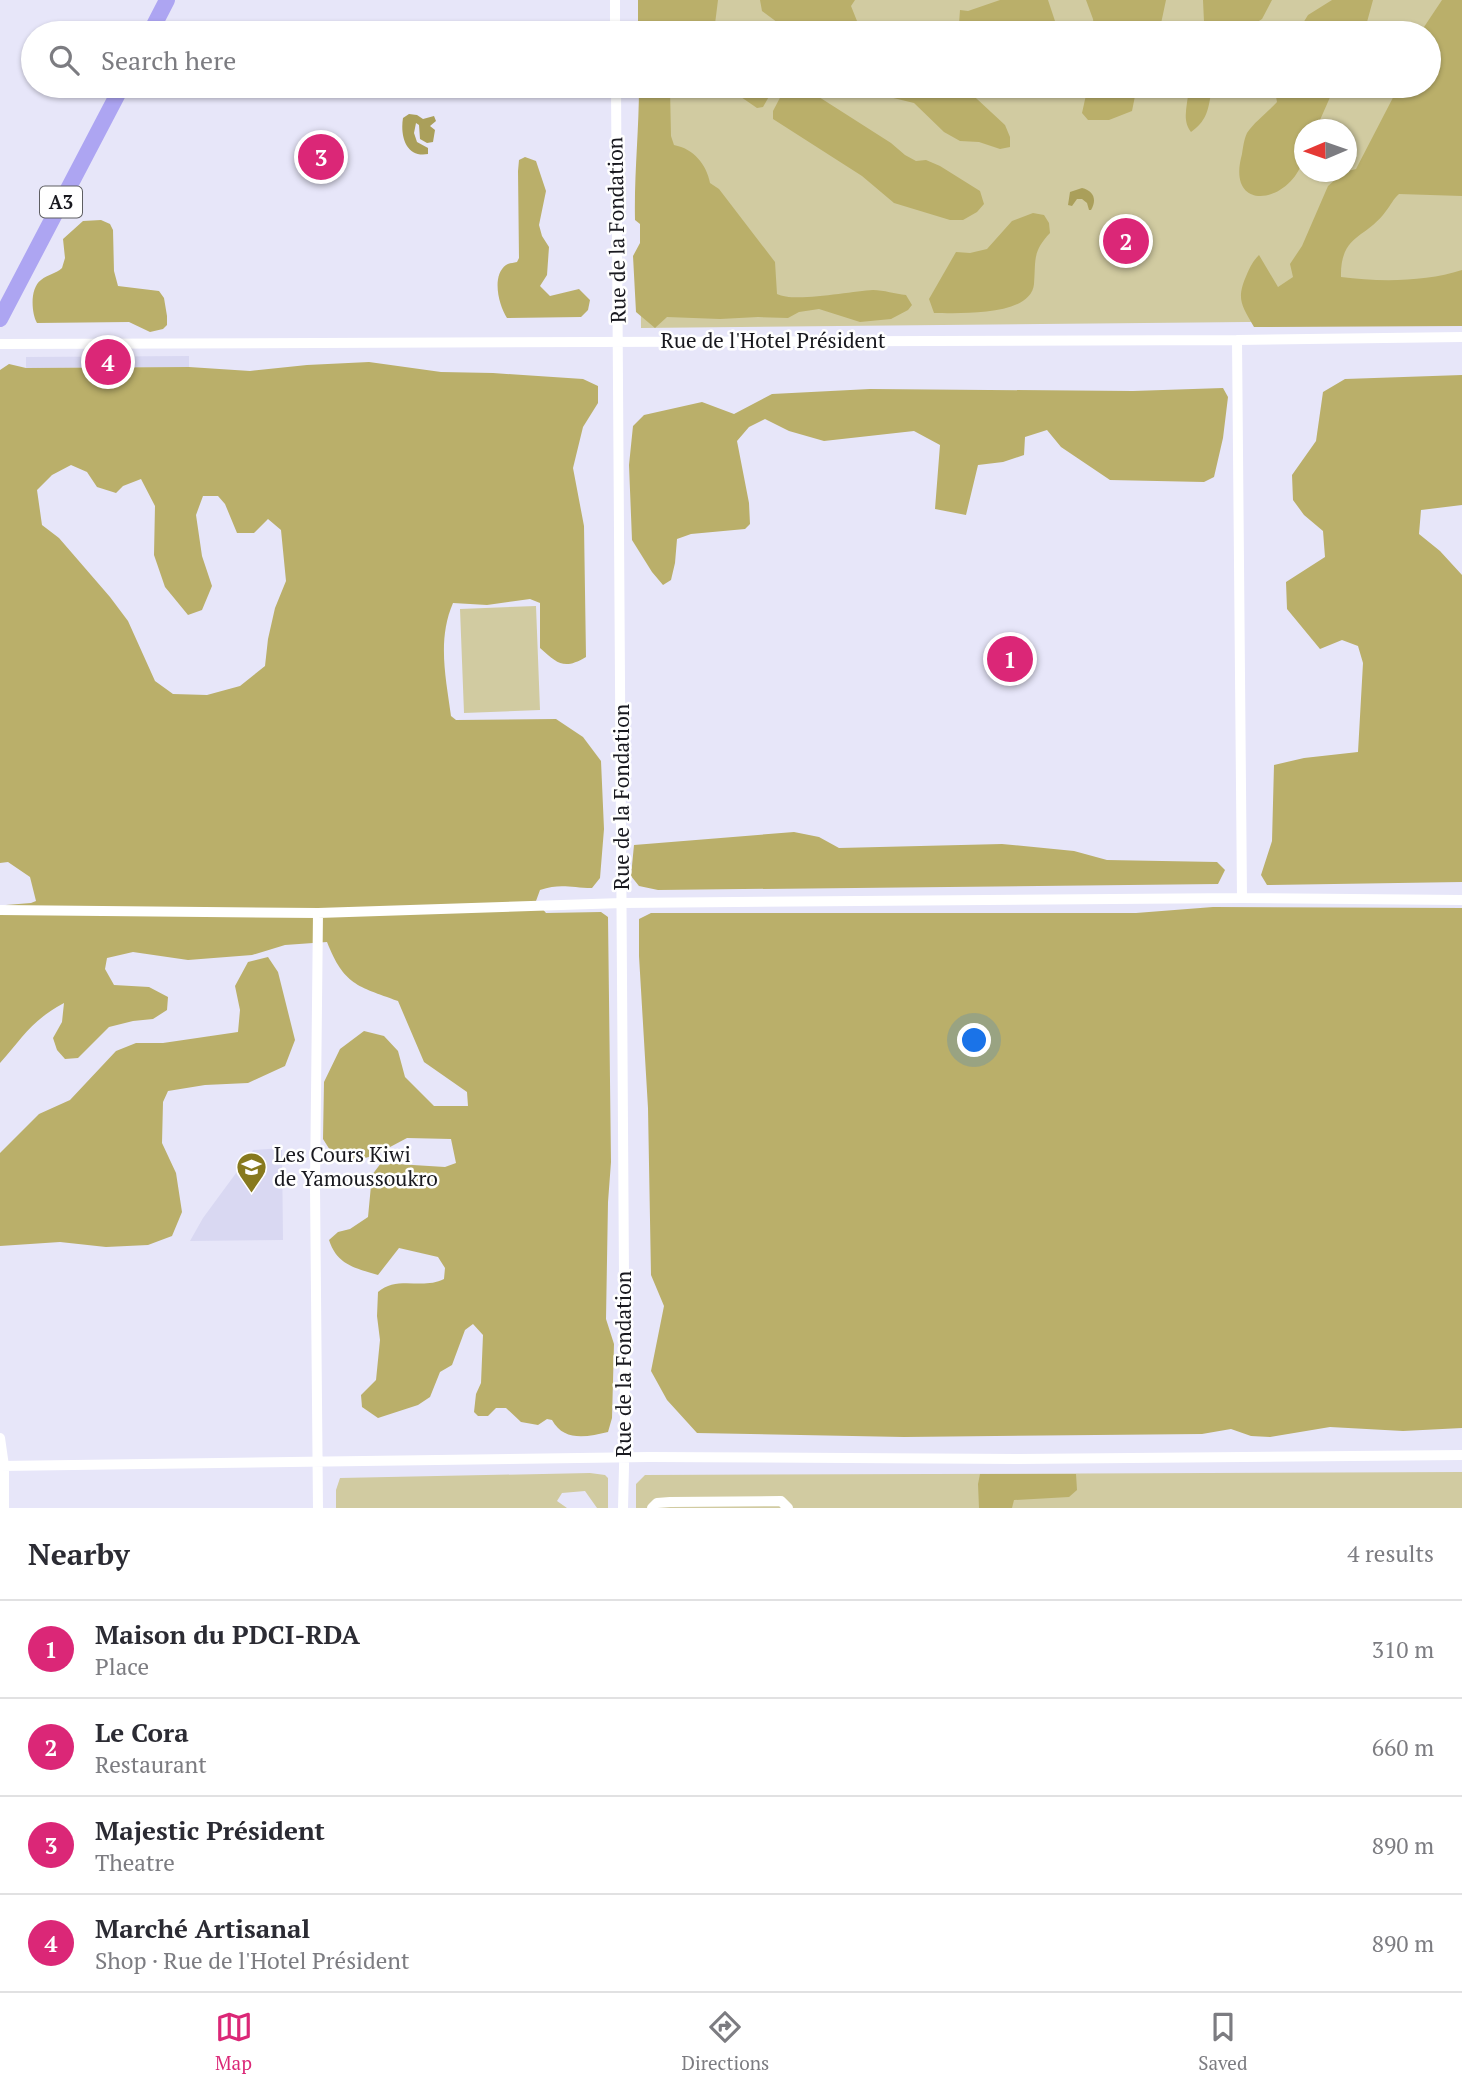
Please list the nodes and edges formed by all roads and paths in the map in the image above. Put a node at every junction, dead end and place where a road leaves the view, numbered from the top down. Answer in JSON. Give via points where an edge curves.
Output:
{"nodes":[{"id":1,"x":167,"y":0,"type":"edge"},
{"id":2,"x":615,"y":0,"type":"edge"},
{"id":3,"x":156,"y":21,"type":"edge"},
{"id":4,"x":615,"y":21,"type":"edge"},
{"id":5,"x":116,"y":98,"type":"edge"},
{"id":6,"x":616,"y":98,"type":"edge"},
{"id":7,"x":0,"y":319,"type":"edge"},
{"id":8,"x":1462,"y":337,"type":"edge"},
{"id":9,"x":1237,"y":340,"type":"junction"},
{"id":10,"x":619,"y":341,"type":"junction"},
{"id":11,"x":0,"y":344,"type":"edge"},
{"id":12,"x":1242,"y":898,"type":"junction"},
{"id":13,"x":1462,"y":900,"type":"edge"},
{"id":14,"x":622,"y":903,"type":"junction"},
{"id":15,"x":0,"y":910,"type":"edge"},
{"id":16,"x":318,"y":912,"type":"junction"},
{"id":17,"x":0,"y":1438,"type":"edge"},
{"id":18,"x":1462,"y":1455,"type":"edge"},
{"id":19,"x":624,"y":1458,"type":"junction"},
{"id":20,"x":318,"y":1461,"type":"junction"},
{"id":21,"x":2,"y":1466,"type":"edge"},
{"id":22,"x":4,"y":1508,"type":"edge"},
{"id":23,"x":318,"y":1508,"type":"edge"},
{"id":24,"x":623,"y":1508,"type":"edge"},
{"id":25,"x":652,"y":1508,"type":"edge"},
{"id":26,"x":788,"y":1508,"type":"edge"}],
"edges":[{"from":1,"to":3,"type":"highway"},
{"from":2,"to":4,"type":"street"},
{"from":5,"to":7,"type":"highway","number":"A3"},
{"from":6,"to":10,"type":"street","name":"Rue de la Fondation"},
{"from":8,"to":9,"type":"street","name":"Rue de l'Hotel Président"},
{"from":9,"to":10,"type":"street","name":"Rue de l'Hotel Président"},
{"from":9,"to":12,"type":"street"},
{"from":10,"to":11,"type":"street","name":"Rue de l'Hotel Président"},
{"from":10,"to":14,"type":"street","name":"Rue de la Fondation"},
{"from":12,"to":13,"type":"street"},
{"from":12,"to":14,"type":"street"},
{"from":14,"to":16,"type":"street"},
{"from":14,"to":19,"type":"street","name":"Rue de la Fondation"},
{"from":15,"to":16,"type":"street"},
{"from":16,"to":20,"type":"street"},
{"from":17,"to":21,"type":"street"},
{"from":18,"to":19,"type":"street"},
{"from":19,"to":20,"type":"street"},
{"from":19,"to":24,"type":"street","name":"Rue de la Fondation"},
{"from":20,"to":21,"type":"street"},
{"from":20,"to":23,"type":"street"},
{"from":21,"to":22,"type":"street"},
{"from":25,"to":26,"type":"street","via":[[670,1502],[754,1501],[781,1501]]}]}
